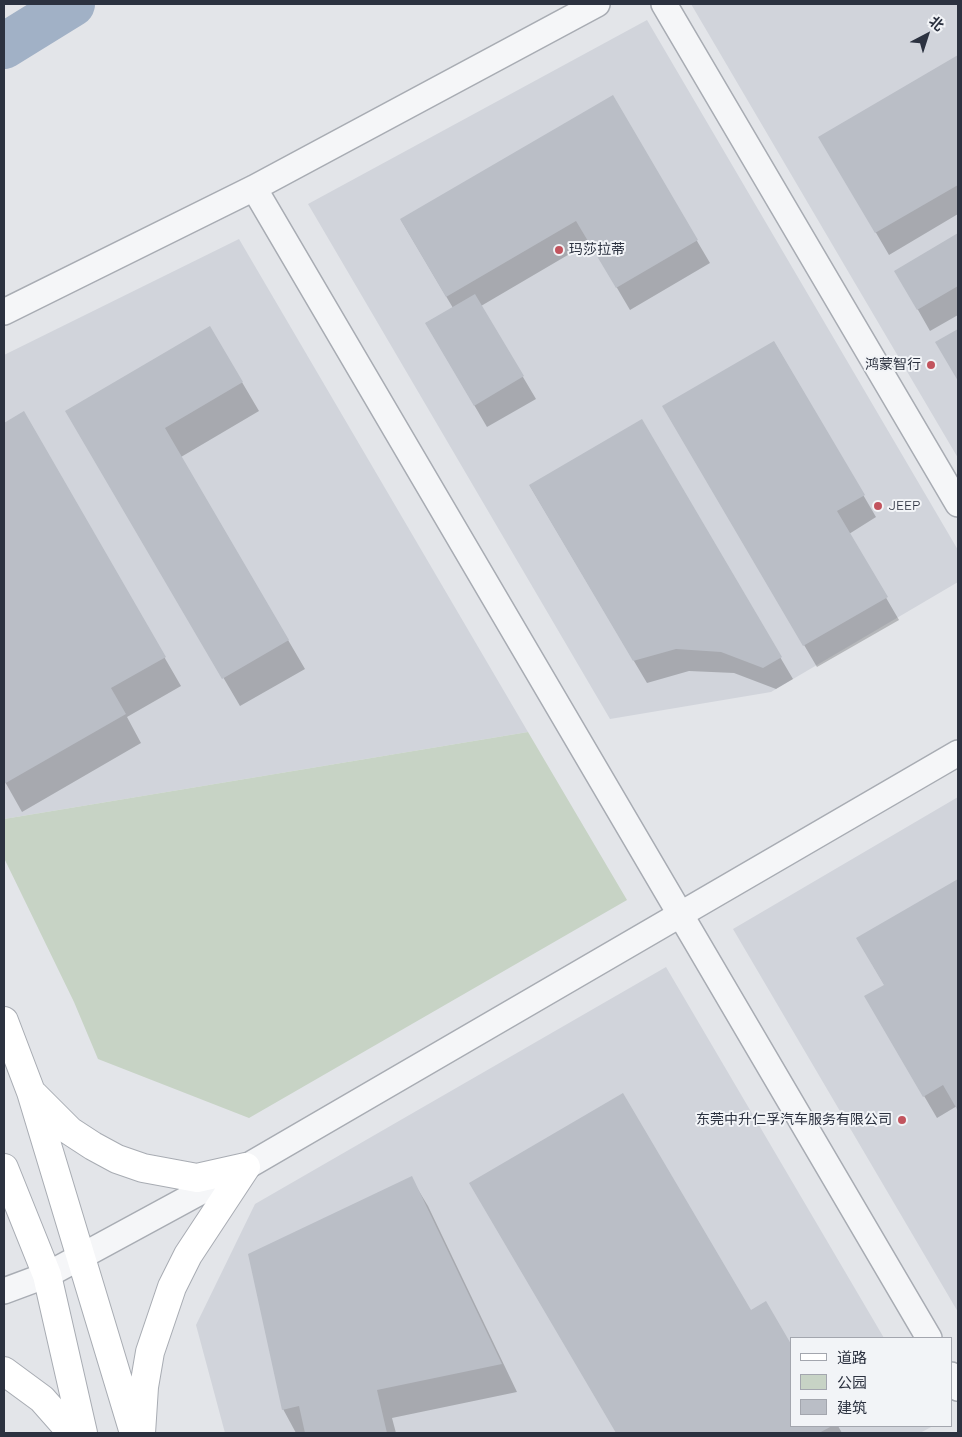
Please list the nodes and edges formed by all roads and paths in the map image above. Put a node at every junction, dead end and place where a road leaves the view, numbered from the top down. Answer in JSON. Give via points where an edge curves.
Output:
{"nodes":[{"id":1,"x":597,"y":4,"type":"edge"},
{"id":2,"x":664,"y":4,"type":"edge"},
{"id":3,"x":254,"y":188,"type":"junction"},
{"id":4,"x":4,"y":312,"type":"edge"},
{"id":5,"x":958,"y":504,"type":"edge"},
{"id":6,"x":958,"y":752,"type":"edge"},
{"id":7,"x":680,"y":915,"type":"junction"},
{"id":8,"x":4,"y":1022,"type":"edge"},
{"id":9,"x":31,"y":1092,"type":"junction"},
{"id":10,"x":246,"y":1167,"type":"junction"},
{"id":11,"x":4,"y":1168,"type":"edge"},
{"id":12,"x":81,"y":1257,"type":"junction"},
{"id":13,"x":47,"y":1275,"type":"junction"},
{"id":14,"x":4,"y":1291,"type":"edge"},
{"id":15,"x":928,"y":1337,"type":"edge"},
{"id":16,"x":4,"y":1371,"type":"edge"},
{"id":17,"x":952,"y":1377,"type":"edge"},
{"id":18,"x":958,"y":1388,"type":"edge"},
{"id":19,"x":72,"y":1433,"type":"edge"},
{"id":20,"x":83,"y":1433,"type":"edge"},
{"id":21,"x":134,"y":1433,"type":"edge"},
{"id":22,"x":140,"y":1433,"type":"edge"}],
"edges":[{"from":1,"to":3,"type":"street"},
{"from":2,"to":5,"type":"street"},
{"from":3,"to":4,"type":"street"},
{"from":3,"to":7,"type":"street"},
{"from":6,"to":7,"type":"street"},
{"from":7,"to":10,"type":"street"},
{"from":7,"to":15,"type":"street"},
{"from":8,"to":9,"type":"main road"},
{"from":9,"to":10,"type":"main road","via":[[50,1113],[93,1146],[117,1159],[143,1168],[197,1178]]},
{"from":9,"to":12,"type":"main road"},
{"from":10,"to":12,"type":"street"},
{"from":10,"to":22,"type":"main road","via":[[188,1256],[172,1287],[150,1352]]},
{"from":11,"to":13,"type":"main road"},
{"from":12,"to":13,"type":"street"},
{"from":12,"to":21,"type":"main road"},
{"from":13,"to":14,"type":"street"},
{"from":13,"to":20,"type":"main road"},
{"from":16,"to":19,"type":"main road","via":[[42,1399]]},
{"from":17,"to":18,"type":"street"}]}
